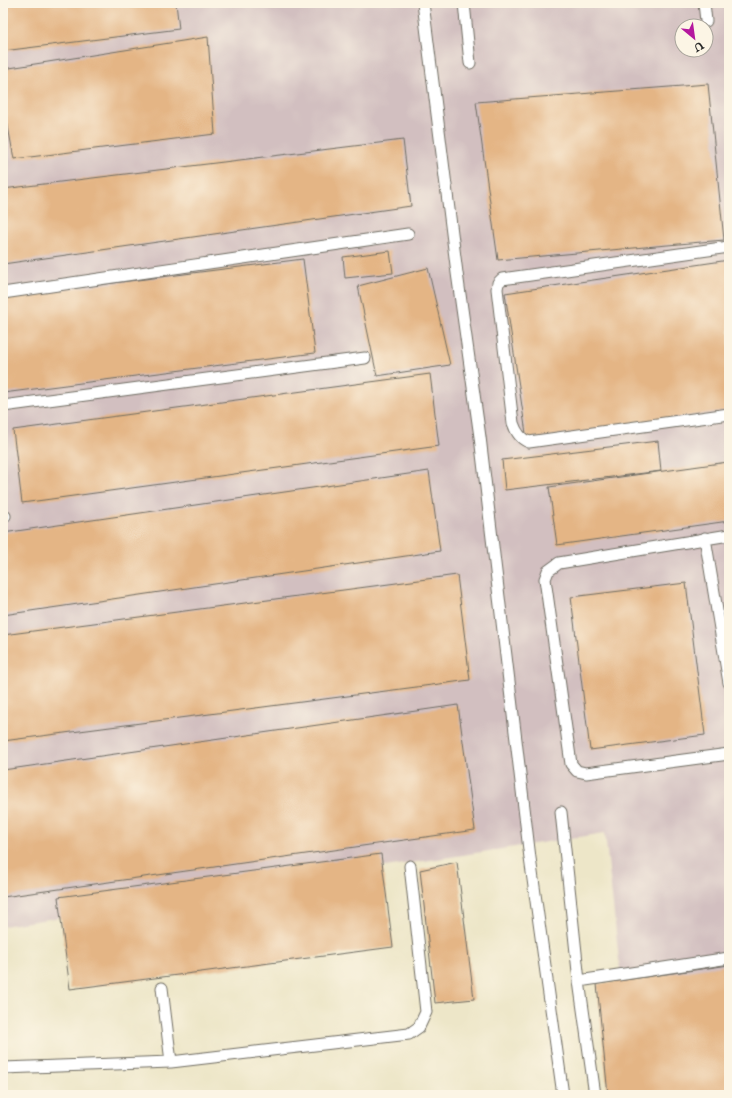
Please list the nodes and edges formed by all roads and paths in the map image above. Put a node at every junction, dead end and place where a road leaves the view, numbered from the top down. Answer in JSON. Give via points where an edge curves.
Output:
{"nodes":[{"id":1,"x":423,"y":3,"type":"edge"},
{"id":2,"x":464,"y":3,"type":"edge"},
{"id":3,"x":704,"y":3,"type":"edge"},
{"id":4,"x":706,"y":18,"type":"edge"},
{"id":5,"x":470,"y":63,"type":"dead end"},
{"id":6,"x":408,"y":234,"type":"dead end"},
{"id":7,"x":729,"y":247,"type":"edge"},
{"id":8,"x":3,"y":293,"type":"edge"},
{"id":9,"x":365,"y":358,"type":"dead end"},
{"id":10,"x":3,"y":406,"type":"edge"},
{"id":11,"x":729,"y":414,"type":"edge"},
{"id":12,"x":729,"y":535,"type":"edge"},
{"id":13,"x":705,"y":538,"type":"junction"},
{"id":14,"x":729,"y":683,"type":"edge"},
{"id":15,"x":729,"y":754,"type":"edge"},
{"id":16,"x":561,"y":812,"type":"dead end"},
{"id":17,"x":410,"y":866,"type":"dead end"},
{"id":18,"x":729,"y":958,"type":"edge"},
{"id":19,"x":579,"y":981,"type":"junction"},
{"id":20,"x":162,"y":988,"type":"dead end"},
{"id":21,"x":170,"y":1062,"type":"junction"},
{"id":22,"x":3,"y":1068,"type":"edge"},
{"id":23,"x":563,"y":1095,"type":"edge"},
{"id":24,"x":595,"y":1095,"type":"edge"}],
"edges":[{"from":1,"to":23,"type":"lane"},
{"from":2,"to":5,"type":"lane"},
{"from":3,"to":4,"type":"lane"},
{"from":6,"to":8,"type":"lane"},
{"from":7,"to":11,"type":"lane","via":[[502,279],[497,289],[513,423],[524,440],[529,442]]},
{"from":9,"to":10,"type":"lane"},
{"from":12,"to":13,"type":"lane"},
{"from":13,"to":14,"type":"lane"},
{"from":13,"to":15,"type":"lane","via":[[559,563],[548,571],[545,579],[571,764],[577,771],[586,774]]},
{"from":16,"to":19,"type":"lane"},
{"from":17,"to":21,"type":"lane","via":[[426,1012],[419,1027],[409,1034]]},
{"from":18,"to":19,"type":"lane"},
{"from":19,"to":24,"type":"lane"},
{"from":20,"to":21,"type":"lane"},
{"from":21,"to":22,"type":"lane"}]}
